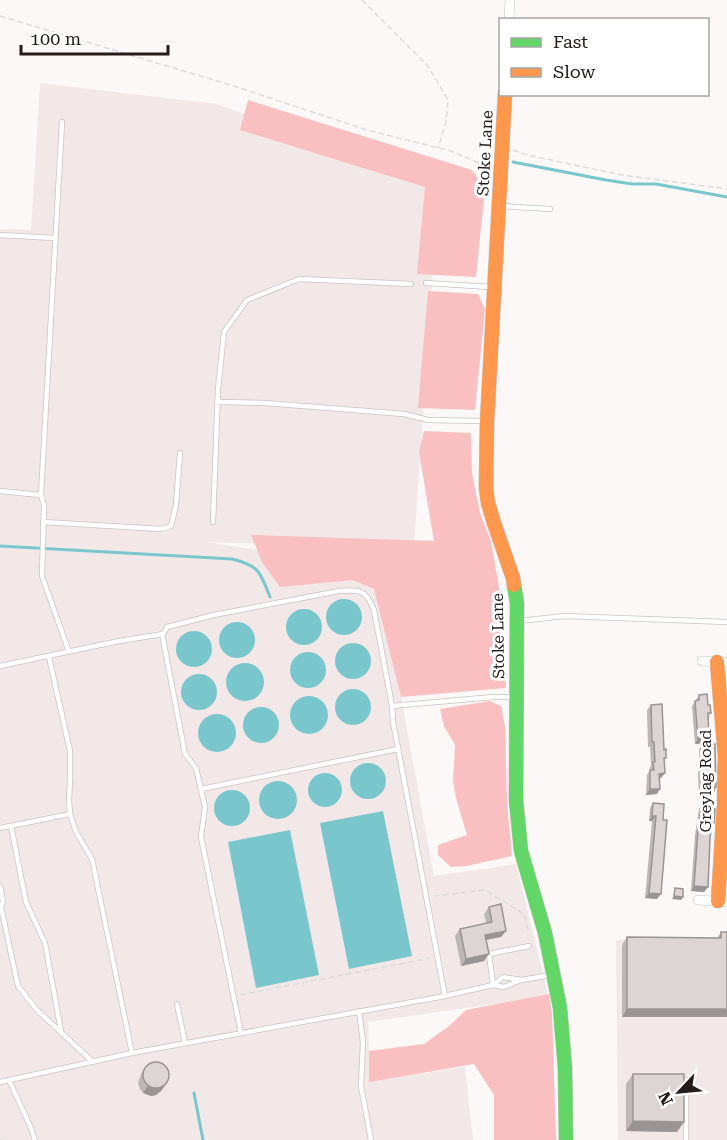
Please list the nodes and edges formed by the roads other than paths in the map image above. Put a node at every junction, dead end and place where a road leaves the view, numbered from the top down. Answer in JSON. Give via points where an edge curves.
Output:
{"nodes":[{"id":1,"x":510,"y":0,"type":"edge"},
{"id":2,"x":509,"y":18,"type":"edge"},
{"id":3,"x":505,"y":96,"type":"edge"},
{"id":4,"x":62,"y":122,"type":"dead end"},
{"id":5,"x":498,"y":205,"type":"junction"},
{"id":6,"x":550,"y":209,"type":"dead end"},
{"id":7,"x":0,"y":235,"type":"edge"},
{"id":8,"x":55,"y":238,"type":"junction"},
{"id":9,"x":426,"y":283,"type":"dead end"},
{"id":10,"x":411,"y":284,"type":"dead end"},
{"id":11,"x":494,"y":287,"type":"junction"},
{"id":12,"x":218,"y":402,"type":"junction"},
{"id":13,"x":487,"y":422,"type":"junction"},
{"id":14,"x":180,"y":453,"type":"dead end"},
{"id":15,"x":0,"y":491,"type":"edge"},
{"id":16,"x":40,"y":495,"type":"junction"},
{"id":17,"x":43,"y":522,"type":"junction"},
{"id":18,"x":213,"y":522,"type":"dead end"},
{"id":19,"x":516,"y":621,"type":"junction"},
{"id":20,"x":727,"y":622,"type":"edge"},
{"id":21,"x":163,"y":634,"type":"junction"},
{"id":22,"x":69,"y":652,"type":"junction"},
{"id":23,"x":49,"y":657,"type":"junction"},
{"id":24,"x":702,"y":662,"type":"dead end"},
{"id":25,"x":722,"y":662,"type":"edge"},
{"id":26,"x":0,"y":666,"type":"edge"},
{"id":27,"x":516,"y":697,"type":"junction"},
{"id":28,"x":392,"y":706,"type":"junction"},
{"id":29,"x":398,"y":749,"type":"junction"},
{"id":30,"x":726,"y":756,"type":"edge"},
{"id":31,"x":201,"y":789,"type":"junction"},
{"id":32,"x":70,"y":814,"type":"junction"},
{"id":33,"x":10,"y":826,"type":"junction"},
{"id":34,"x":0,"y":828,"type":"edge"},
{"id":35,"x":0,"y":886,"type":"edge"},
{"id":36,"x":698,"y":900,"type":"dead end"},
{"id":37,"x":722,"y":901,"type":"edge"},
{"id":38,"x":529,"y":946,"type":"dead end"},
{"id":39,"x":554,"y":975,"type":"junction"},
{"id":40,"x":521,"y":980,"type":"junction"},
{"id":41,"x":493,"y":986,"type":"junction"},
{"id":42,"x":446,"y":996,"type":"junction"},
{"id":43,"x":177,"y":1004,"type":"dead end"},
{"id":44,"x":359,"y":1011,"type":"junction"},
{"id":45,"x":61,"y":1031,"type":"junction"},
{"id":46,"x":241,"y":1033,"type":"junction"},
{"id":47,"x":185,"y":1043,"type":"junction"},
{"id":48,"x":132,"y":1053,"type":"junction"},
{"id":49,"x":93,"y":1062,"type":"junction"},
{"id":50,"x":9,"y":1080,"type":"junction"},
{"id":51,"x":686,"y":1080,"type":"edge"},
{"id":52,"x":0,"y":1082,"type":"edge"},
{"id":53,"x":34,"y":1140,"type":"edge"},
{"id":54,"x":371,"y":1140,"type":"edge"},
{"id":55,"x":566,"y":1140,"type":"edge"},
{"id":56,"x":686,"y":1140,"type":"edge"}],
"edges":[{"from":1,"to":2,"type":"street"},
{"from":3,"to":5,"type":"street","name":"Stoke Lane"},
{"from":4,"to":8,"type":"lane"},
{"from":5,"to":6,"type":"lane"},
{"from":5,"to":11,"type":"street","name":"Stoke Lane"},
{"from":7,"to":8,"type":"lane"},
{"from":8,"to":16,"type":"lane"},
{"from":9,"to":11,"type":"lane"},
{"from":10,"to":12,"type":"lane","via":[[299,279],[247,300],[224,332]]},
{"from":11,"to":13,"type":"street","name":"Stoke Lane"},
{"from":12,"to":13,"type":"lane"},
{"from":12,"to":18,"type":"lane"},
{"from":13,"to":19,"type":"street","name":"Stoke Lane","via":[[488,503],[513,578]]},
{"from":14,"to":17,"type":"lane","via":[[171,526],[161,530]]},
{"from":15,"to":16,"type":"lane"},
{"from":16,"to":17,"type":"lane"},
{"from":17,"to":22,"type":"lane","via":[[42,576]]},
{"from":19,"to":20,"type":"lane","via":[[564,616]]},
{"from":19,"to":27,"type":"street","name":"Stoke Lane"},
{"from":21,"to":22,"type":"lane"},
{"from":21,"to":28,"type":"lane","via":[[167,627],[214,615],[355,590],[370,599],[374,610]]},
{"from":21,"to":31,"type":"lane","via":[[185,754],[196,768]]},
{"from":22,"to":23,"type":"lane"},
{"from":23,"to":26,"type":"lane"},
{"from":23,"to":32,"type":"lane","via":[[70,751]]},
{"from":24,"to":25,"type":"street","name":"Greylag Road"},
{"from":25,"to":30,"type":"street","name":"Greylag Road"},
{"from":27,"to":28,"type":"lane"},
{"from":27,"to":39,"type":"street","name":"Stoke Lane","via":[[516,800],[521,851]]},
{"from":28,"to":29,"type":"lane"},
{"from":29,"to":31,"type":"lane"},
{"from":29,"to":42,"type":"lane"},
{"from":30,"to":37,"type":"street","name":"Greylag Road"},
{"from":31,"to":46,"type":"lane","via":[[205,807],[201,837]]},
{"from":32,"to":33,"type":"lane"},
{"from":32,"to":48,"type":"lane","via":[[92,859]]},
{"from":33,"to":34,"type":"lane"},
{"from":33,"to":45,"type":"lane","via":[[26,902],[45,943]]},
{"from":35,"to":45,"type":"lane","via":[[18,986]]},
{"from":36,"to":37,"type":"street","name":"Greylag Road"},
{"from":38,"to":41,"type":"lane","via":[[489,954]]},
{"from":39,"to":40,"type":"lane"},
{"from":39,"to":55,"type":"street","name":"Stoke Lane","via":[[563,1037]]},
{"from":40,"to":41,"type":"lane","via":[[504,987]]},
{"from":40,"to":41,"type":"lane","via":[[503,977]]},
{"from":41,"to":42,"type":"lane"},
{"from":42,"to":44,"type":"lane"},
{"from":43,"to":47,"type":"lane"},
{"from":44,"to":46,"type":"lane"},
{"from":44,"to":54,"type":"lane","via":[[363,1042],[361,1086]]},
{"from":45,"to":49,"type":"lane"},
{"from":46,"to":47,"type":"lane"},
{"from":47,"to":48,"type":"lane"},
{"from":48,"to":49,"type":"lane"},
{"from":49,"to":50,"type":"lane"},
{"from":50,"to":52,"type":"lane"},
{"from":50,"to":53,"type":"lane"},
{"from":51,"to":56,"type":"lane"}]}
